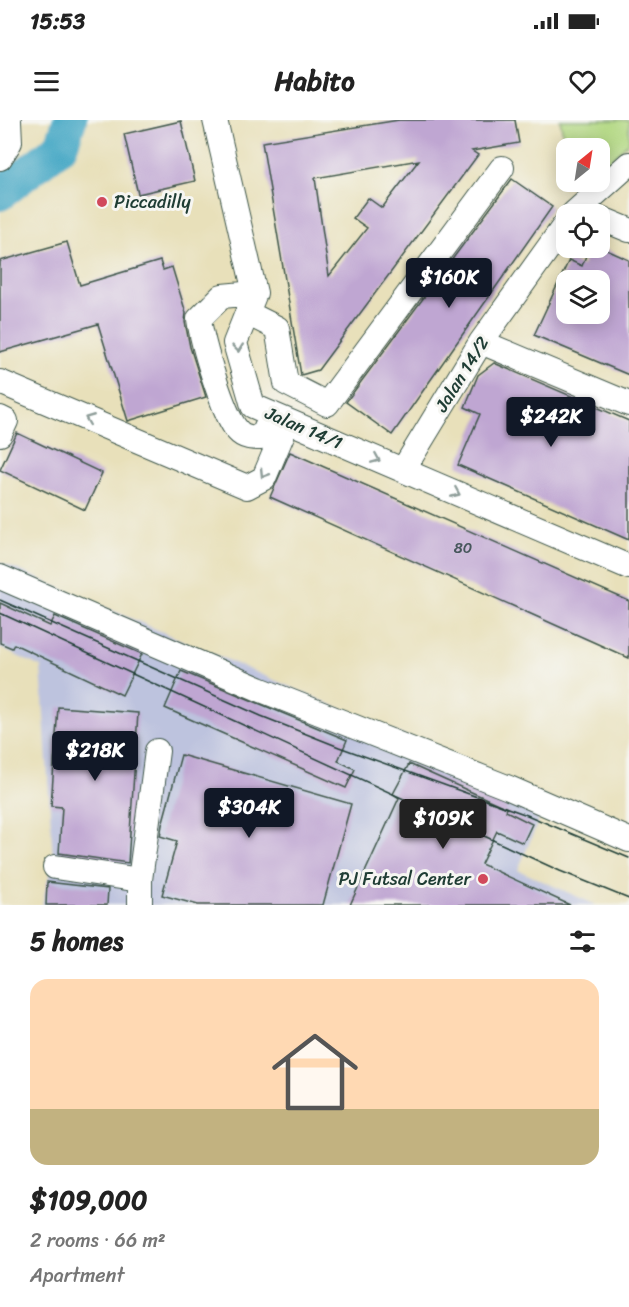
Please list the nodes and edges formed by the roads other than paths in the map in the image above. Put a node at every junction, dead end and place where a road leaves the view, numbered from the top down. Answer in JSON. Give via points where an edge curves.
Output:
{"nodes":[{"id":1,"x":9,"y":120,"type":"edge"},
{"id":2,"x":215,"y":120,"type":"edge"},
{"id":3,"x":0,"y":158,"type":"edge"},
{"id":4,"x":629,"y":164,"type":"edge"},
{"id":5,"x":502,"y":168,"type":"dead end"},
{"id":6,"x":588,"y":204,"type":"edge"},
{"id":7,"x":610,"y":222,"type":"edge"},
{"id":8,"x":629,"y":230,"type":"edge"},
{"id":9,"x":556,"y":243,"type":"edge"},
{"id":10,"x":251,"y":303,"type":"junction"},
{"id":11,"x":481,"y":342,"type":"junction"},
{"id":12,"x":0,"y":382,"type":"edge"},
{"id":13,"x":629,"y":404,"type":"edge"},
{"id":14,"x":280,"y":417,"type":"junction"},
{"id":15,"x":0,"y":418,"type":"edge"},
{"id":16,"x":0,"y":434,"type":"edge"},
{"id":17,"x":403,"y":470,"type":"junction"},
{"id":18,"x":629,"y":567,"type":"edge"},
{"id":19,"x":0,"y":577,"type":"edge"},
{"id":20,"x":157,"y":751,"type":"dead end"},
{"id":21,"x":629,"y":840,"type":"edge"},
{"id":22,"x":55,"y":867,"type":"dead end"},
{"id":23,"x":141,"y":880,"type":"junction"},
{"id":24,"x":140,"y":905,"type":"edge"}],
"edges":[{"from":1,"to":3,"type":"street","via":[[10,142]]},
{"from":2,"to":10,"type":"street"},
{"from":4,"to":6,"type":"street","name":"Jalan 14/2"},
{"from":5,"to":10,"type":"street","via":[[327,404],[286,383],[277,328]]},
{"from":7,"to":8,"type":"street"},
{"from":9,"to":11,"type":"street","name":"Jalan 14/2"},
{"from":10,"to":14,"type":"street","name":"Jalan 14/1","one_way":true,"via":[[235,343],[253,406]]},
{"from":10,"to":14,"type":"street","via":[[222,296],[199,319],[201,335],[227,411],[239,432],[261,438]]},
{"from":11,"to":13,"type":"street"},
{"from":11,"to":17,"type":"street","name":"Jalan 14/2"},
{"from":14,"to":12,"type":"street","one_way":true,"via":[[264,478],[247,486]]},
{"from":14,"to":17,"type":"street","name":"Jalan 14/1","one_way":true},
{"from":15,"to":16,"type":"street","via":[[6,421]]},
{"from":17,"to":18,"type":"street","name":"Jalan 14/1","one_way":true},
{"from":19,"to":21,"type":"street","via":[[259,689]]},
{"from":20,"to":23,"type":"street"},
{"from":22,"to":23,"type":"street"},
{"from":23,"to":24,"type":"street"}]}
